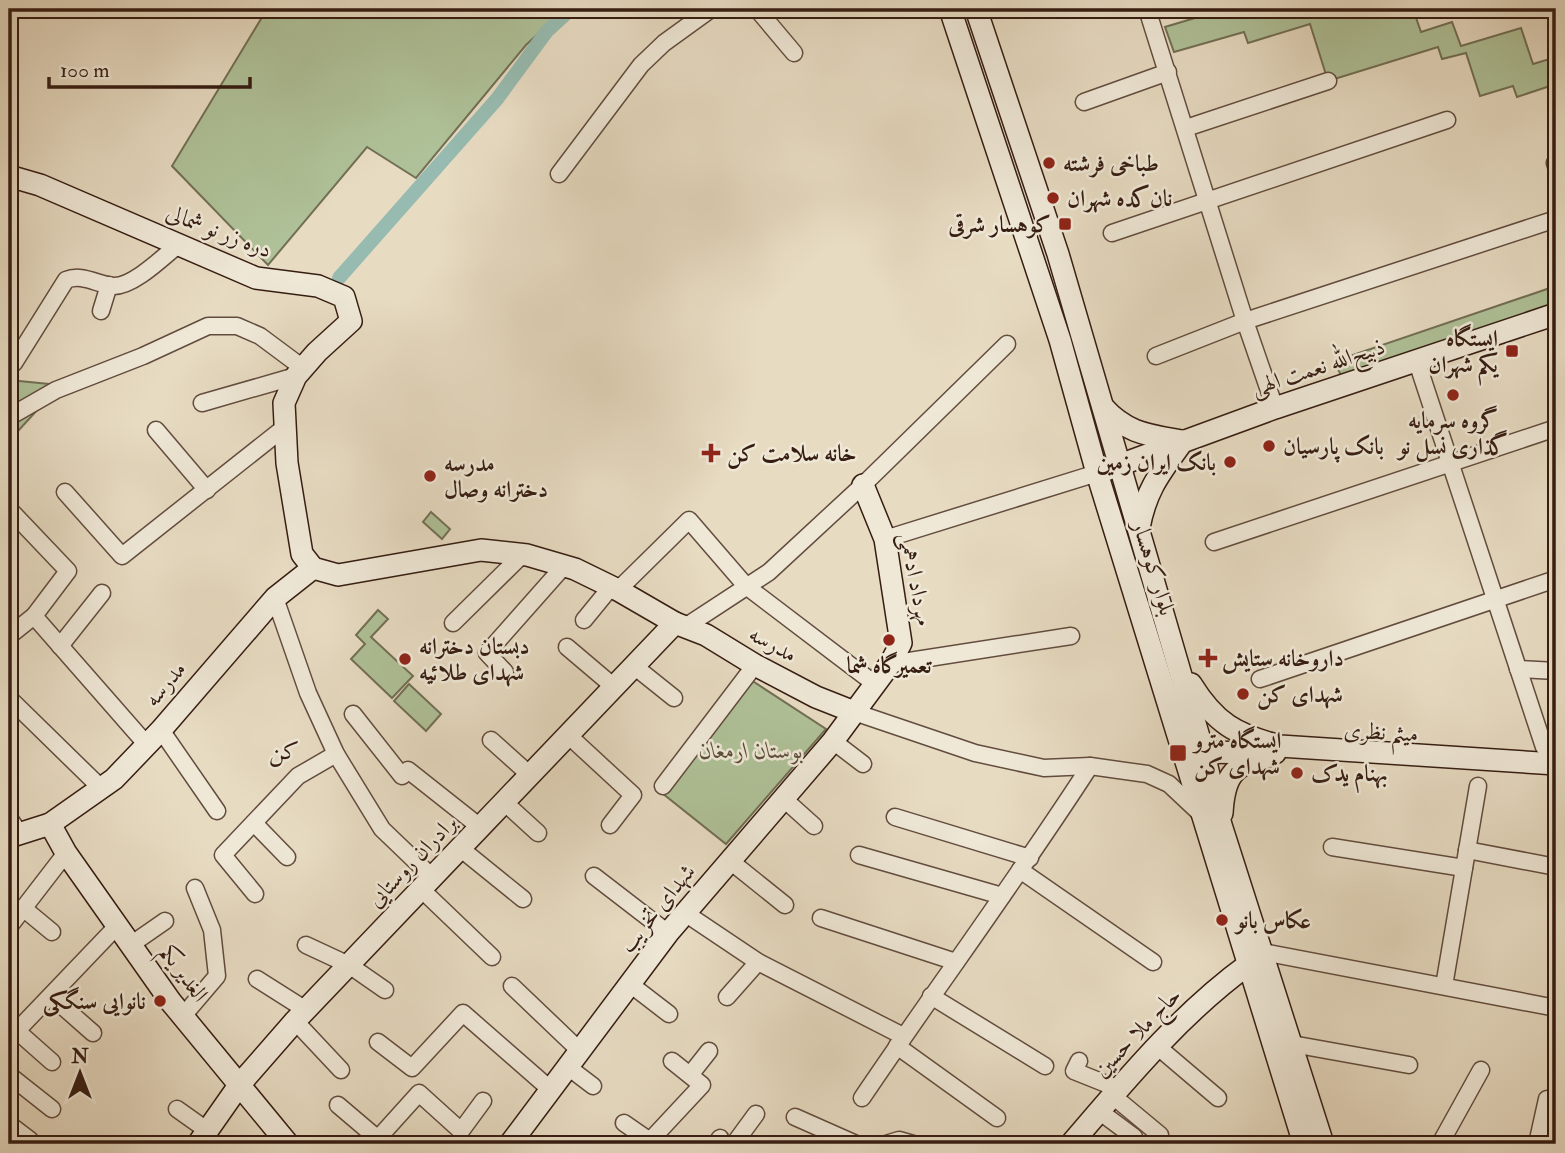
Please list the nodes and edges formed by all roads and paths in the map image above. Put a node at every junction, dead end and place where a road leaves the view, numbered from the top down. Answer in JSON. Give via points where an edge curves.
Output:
{"nodes":[{"id":1,"x":711,"y":9,"type":"edge"},
{"id":2,"x":757,"y":9,"type":"edge"},
{"id":3,"x":950,"y":9,"type":"edge"},
{"id":4,"x":976,"y":9,"type":"edge"},
{"id":5,"x":1147,"y":9,"type":"edge"},
{"id":6,"x":794,"y":53,"type":"dead end"},
{"id":7,"x":1168,"y":72,"type":"junction"},
{"id":8,"x":1328,"y":81,"type":"dead end"},
{"id":9,"x":1084,"y":102,"type":"dead end"},
{"id":10,"x":1447,"y":120,"type":"dead end"},
{"id":11,"x":1186,"y":128,"type":"junction"},
{"id":12,"x":559,"y":174,"type":"dead end"},
{"id":13,"x":9,"y":176,"type":"edge"},
{"id":14,"x":1209,"y":200,"type":"junction"},
{"id":15,"x":1556,"y":219,"type":"edge"},
{"id":16,"x":1112,"y":233,"type":"dead end"},
{"id":17,"x":178,"y":245,"type":"junction"},
{"id":18,"x":109,"y":285,"type":"junction"},
{"id":19,"x":100,"y":311,"type":"dead end"},
{"id":20,"x":1556,"y":314,"type":"edge"},
{"id":21,"x":1245,"y":321,"type":"junction"},
{"id":22,"x":1007,"y":344,"type":"dead end"},
{"id":23,"x":1156,"y":356,"type":"dead end"},
{"id":24,"x":1416,"y":362,"type":"junction"},
{"id":25,"x":9,"y":365,"type":"edge"},
{"id":26,"x":299,"y":372,"type":"junction"},
{"id":27,"x":202,"y":403,"type":"dead end"},
{"id":28,"x":1102,"y":407,"type":"junction"},
{"id":29,"x":1275,"y":408,"type":"junction"},
{"id":30,"x":9,"y":417,"type":"edge"},
{"id":31,"x":285,"y":427,"type":"junction"},
{"id":32,"x":1556,"y":428,"type":"edge"},
{"id":33,"x":156,"y":430,"type":"dead end"},
{"id":34,"x":1183,"y":441,"type":"junction"},
{"id":35,"x":1450,"y":465,"type":"junction"},
{"id":36,"x":1119,"y":466,"type":"junction"},
{"id":37,"x":1097,"y":473,"type":"junction"},
{"id":38,"x":863,"y":485,"type":"junction"},
{"id":39,"x":207,"y":490,"type":"junction"},
{"id":40,"x":65,"y":492,"type":"dead end"},
{"id":41,"x":9,"y":509,"type":"edge"},
{"id":42,"x":1139,"y":529,"type":"junction"},
{"id":43,"x":885,"y":539,"type":"junction"},
{"id":44,"x":1214,"y":542,"type":"dead end"},
{"id":45,"x":523,"y":555,"type":"junction"},
{"id":46,"x":308,"y":561,"type":"junction"},
{"id":47,"x":564,"y":566,"type":"junction"},
{"id":48,"x":1556,"y":579,"type":"edge"},
{"id":49,"x":746,"y":586,"type":"junction"},
{"id":50,"x":615,"y":588,"type":"junction"},
{"id":51,"x":102,"y":593,"type":"dead end"},
{"id":52,"x":275,"y":598,"type":"junction"},
{"id":53,"x":1495,"y":599,"type":"junction"},
{"id":54,"x":34,"y":616,"type":"junction"},
{"id":55,"x":584,"y":620,"type":"dead end"},
{"id":56,"x":453,"y":623,"type":"dead end"},
{"id":57,"x":680,"y":625,"type":"junction"},
{"id":58,"x":9,"y":636,"type":"edge"},
{"id":59,"x":1071,"y":636,"type":"dead end"},
{"id":60,"x":60,"y":646,"type":"junction"},
{"id":61,"x":567,"y":647,"type":"dead end"},
{"id":62,"x":1176,"y":658,"type":"junction"},
{"id":63,"x":890,"y":664,"type":"junction"},
{"id":64,"x":755,"y":665,"type":"junction"},
{"id":65,"x":634,"y":666,"type":"junction"},
{"id":66,"x":1518,"y":669,"type":"junction"},
{"id":67,"x":1556,"y":671,"type":"edge"},
{"id":68,"x":505,"y":673,"type":"dead end"},
{"id":69,"x":1260,"y":679,"type":"dead end"},
{"id":70,"x":875,"y":684,"type":"junction"},
{"id":71,"x":613,"y":686,"type":"junction"},
{"id":72,"x":674,"y":698,"type":"dead end"},
{"id":73,"x":13,"y":702,"type":"dead end"},
{"id":74,"x":854,"y":712,"type":"junction"},
{"id":75,"x":354,"y":714,"type":"dead end"},
{"id":76,"x":568,"y":735,"type":"junction"},
{"id":77,"x":154,"y":738,"type":"junction"},
{"id":78,"x":491,"y":740,"type":"dead end"},
{"id":79,"x":833,"y":741,"type":"junction"},
{"id":80,"x":1193,"y":752,"type":"junction"},
{"id":81,"x":1282,"y":753,"type":"junction"},
{"id":82,"x":335,"y":754,"type":"junction"},
{"id":83,"x":1550,"y":755,"type":"edge"},
{"id":84,"x":863,"y":764,"type":"dead end"},
{"id":85,"x":1090,"y":766,"type":"junction"},
{"id":86,"x":1556,"y":770,"type":"edge"},
{"id":87,"x":530,"y":775,"type":"junction"},
{"id":88,"x":663,"y":786,"type":"dead end"},
{"id":89,"x":1478,"y":786,"type":"dead end"},
{"id":90,"x":100,"y":788,"type":"junction"},
{"id":91,"x":784,"y":799,"type":"junction"},
{"id":92,"x":504,"y":802,"type":"junction"},
{"id":93,"x":217,"y":811,"type":"dead end"},
{"id":94,"x":895,"y":817,"type":"dead end"},
{"id":95,"x":1212,"y":821,"type":"junction"},
{"id":96,"x":254,"y":823,"type":"junction"},
{"id":97,"x":50,"y":824,"type":"junction"},
{"id":98,"x":610,"y":825,"type":"dead end"},
{"id":99,"x":814,"y":826,"type":"dead end"},
{"id":100,"x":480,"y":827,"type":"junction"},
{"id":101,"x":13,"y":830,"type":"edge"},
{"id":102,"x":538,"y":834,"type":"dead end"},
{"id":103,"x":1332,"y":847,"type":"dead end"},
{"id":104,"x":460,"y":848,"type":"junction"},
{"id":105,"x":1467,"y":850,"type":"junction"},
{"id":106,"x":66,"y":853,"type":"junction"},
{"id":107,"x":859,"y":855,"type":"dead end"},
{"id":108,"x":287,"y":858,"type":"dead end"},
{"id":109,"x":729,"y":860,"type":"junction"},
{"id":110,"x":1025,"y":864,"type":"junction"},
{"id":111,"x":1464,"y":867,"type":"junction"},
{"id":112,"x":1556,"y":867,"type":"edge"},
{"id":113,"x":594,"y":876,"type":"dead end"},
{"id":114,"x":427,"y":883,"type":"junction"},
{"id":115,"x":195,"y":888,"type":"dead end"},
{"id":116,"x":255,"y":894,"type":"dead end"},
{"id":117,"x":1002,"y":896,"type":"junction"},
{"id":118,"x":523,"y":899,"type":"dead end"},
{"id":119,"x":785,"y":905,"type":"dead end"},
{"id":120,"x":23,"y":908,"type":"junction"},
{"id":121,"x":685,"y":913,"type":"junction"},
{"id":122,"x":821,"y":918,"type":"dead end"},
{"id":123,"x":165,"y":921,"type":"dead end"},
{"id":124,"x":117,"y":925,"type":"junction"},
{"id":125,"x":9,"y":927,"type":"edge"},
{"id":126,"x":52,"y":932,"type":"dead end"},
{"id":127,"x":668,"y":933,"type":"junction"},
{"id":128,"x":306,"y":945,"type":"dead end"},
{"id":129,"x":130,"y":946,"type":"junction"},
{"id":130,"x":492,"y":957,"type":"dead end"},
{"id":131,"x":1256,"y":958,"type":"junction"},
{"id":132,"x":758,"y":962,"type":"junction"},
{"id":133,"x":956,"y":962,"type":"junction"},
{"id":134,"x":1153,"y":962,"type":"dead end"},
{"id":135,"x":349,"y":965,"type":"junction"},
{"id":136,"x":257,"y":979,"type":"dead end"},
{"id":137,"x":630,"y":984,"type":"junction"},
{"id":138,"x":512,"y":986,"type":"dead end"},
{"id":139,"x":1444,"y":986,"type":"junction"},
{"id":140,"x":385,"y":990,"type":"dead end"},
{"id":141,"x":51,"y":996,"type":"junction"},
{"id":142,"x":931,"y":996,"type":"junction"},
{"id":143,"x":727,"y":997,"type":"dead end"},
{"id":144,"x":1556,"y":1008,"type":"edge"},
{"id":145,"x":669,"y":1014,"type":"dead end"},
{"id":146,"x":301,"y":1015,"type":"junction"},
{"id":147,"x":183,"y":1016,"type":"junction"},
{"id":148,"x":93,"y":1033,"type":"dead end"},
{"id":149,"x":13,"y":1035,"type":"edge"},
{"id":150,"x":900,"y":1041,"type":"junction"},
{"id":151,"x":379,"y":1042,"type":"dead end"},
{"id":152,"x":1292,"y":1044,"type":"junction"},
{"id":153,"x":1158,"y":1047,"type":"junction"},
{"id":154,"x":709,"y":1051,"type":"dead end"},
{"id":155,"x":574,"y":1059,"type":"junction"},
{"id":156,"x":672,"y":1061,"type":"dead end"},
{"id":157,"x":52,"y":1062,"type":"dead end"},
{"id":158,"x":1079,"y":1062,"type":"dead end"},
{"id":159,"x":1409,"y":1065,"type":"dead end"},
{"id":160,"x":1045,"y":1066,"type":"dead end"},
{"id":161,"x":341,"y":1070,"type":"dead end"},
{"id":162,"x":1480,"y":1070,"type":"dead end"},
{"id":163,"x":9,"y":1075,"type":"edge"},
{"id":164,"x":690,"y":1075,"type":"junction"},
{"id":165,"x":240,"y":1084,"type":"junction"},
{"id":166,"x":593,"y":1086,"type":"dead end"},
{"id":167,"x":551,"y":1090,"type":"junction"},
{"id":168,"x":862,"y":1098,"type":"dead end"},
{"id":169,"x":1218,"y":1098,"type":"dead end"},
{"id":170,"x":1110,"y":1099,"type":"junction"},
{"id":171,"x":1552,"y":1100,"type":"edge"},
{"id":172,"x":483,"y":1101,"type":"dead end"},
{"id":173,"x":338,"y":1105,"type":"dead end"},
{"id":174,"x":52,"y":1109,"type":"dead end"},
{"id":175,"x":177,"y":1109,"type":"dead end"},
{"id":176,"x":756,"y":1114,"type":"dead end"},
{"id":177,"x":795,"y":1117,"type":"dead end"},
{"id":178,"x":997,"y":1118,"type":"dead end"},
{"id":179,"x":624,"y":1123,"type":"dead end"},
{"id":180,"x":9,"y":1124,"type":"edge"},
{"id":181,"x":1160,"y":1135,"type":"dead end"},
{"id":182,"x":203,"y":1137,"type":"edge"},
{"id":183,"x":30,"y":1140,"type":"dead end"},
{"id":184,"x":376,"y":1142,"type":"edge"},
{"id":185,"x":648,"y":1142,"type":"edge"},
{"id":186,"x":723,"y":1142,"type":"edge"},
{"id":187,"x":285,"y":1143,"type":"edge"},
{"id":188,"x":510,"y":1144,"type":"edge"},
{"id":189,"x":856,"y":1144,"type":"edge"},
{"id":190,"x":886,"y":1144,"type":"edge"},
{"id":191,"x":913,"y":1144,"type":"edge"},
{"id":192,"x":1071,"y":1144,"type":"edge"},
{"id":193,"x":1128,"y":1144,"type":"edge"},
{"id":194,"x":1304,"y":1144,"type":"edge"},
{"id":195,"x":1323,"y":1144,"type":"edge"},
{"id":196,"x":1440,"y":1144,"type":"edge"},
{"id":197,"x":1537,"y":1144,"type":"edge"}],
"edges":[{"from":1,"to":12,"type":"street","via":[[641,65]]},
{"from":2,"to":6,"type":"street"},
{"from":3,"to":37,"type":"street","name":"بلوار کوهسار","via":[[1060,340]]},
{"from":4,"to":28,"type":"street","name":"بلوار کوهسار","via":[[1058,254]]},
{"from":5,"to":7,"type":"street"},
{"from":7,"to":9,"type":"street"},
{"from":7,"to":11,"type":"street"},
{"from":8,"to":11,"type":"street"},
{"from":10,"to":14,"type":"street"},
{"from":11,"to":14,"type":"street"},
{"from":13,"to":17,"type":"street","name":"دره زر نو شمالی"},
{"from":14,"to":16,"type":"street"},
{"from":14,"to":21,"type":"street"},
{"from":15,"to":21,"type":"street"},
{"from":17,"to":18,"type":"street","via":[[133,280]]},
{"from":17,"to":26,"type":"street","name":"دره زر نو شمالی","via":[[256,278],[318,286],[345,297],[351,321]]},
{"from":18,"to":19,"type":"street"},
{"from":18,"to":25,"type":"street","via":[[81,277],[66,280]]},
{"from":20,"to":24,"type":"street","name":"ذبیح‌الله نعمت الهی"},
{"from":21,"to":23,"type":"street"},
{"from":21,"to":29,"type":"street"},
{"from":22,"to":38,"type":"street"},
{"from":24,"to":29,"type":"street","name":"ذبیح‌الله نعمت الهی"},
{"from":24,"to":35,"type":"street"},
{"from":26,"to":27,"type":"street"},
{"from":26,"to":30,"type":"street","via":[[260,336],[237,326],[208,326],[56,390]]},
{"from":26,"to":31,"type":"street","name":"دره زر نو شمالی","via":[[284,403]]},
{"from":28,"to":34,"type":"street","via":[[1132,430]]},
{"from":28,"to":36,"type":"street","name":"بلوار کوهسار"},
{"from":29,"to":34,"type":"street","name":"ذبیح‌الله نعمت الهی"},
{"from":31,"to":39,"type":"street"},
{"from":31,"to":46,"type":"street","name":"دره زر نو شمالی","via":[[287,463]]},
{"from":32,"to":35,"type":"street"},
{"from":33,"to":39,"type":"street"},
{"from":34,"to":36,"type":"street","name":"ذبیح‌الله نعمت الهی"},
{"from":34,"to":42,"type":"street","via":[[1152,485]]},
{"from":35,"to":44,"type":"street"},
{"from":35,"to":53,"type":"street"},
{"from":36,"to":37,"type":"street","name":"ذبیح‌الله نعمت الهی"},
{"from":36,"to":42,"type":"street","name":"بلوار کوهسار"},
{"from":37,"to":43,"type":"street"},
{"from":37,"to":80,"type":"street","name":"بلوار کوهسار"},
{"from":38,"to":43,"type":"street","name":"مهرداد ادهمی"},
{"from":38,"to":49,"type":"street","via":[[769,572]]},
{"from":39,"to":40,"type":"street","via":[[121,556]]},
{"from":41,"to":54,"type":"street","via":[[68,571]]},
{"from":42,"to":62,"type":"street","name":"بلوار کوهسار"},
{"from":43,"to":63,"type":"street","name":"مهرداد ادهمی","via":[[901,643]]},
{"from":45,"to":46,"type":"street","name":"مدرسه","via":[[481,550],[338,575]]},
{"from":45,"to":47,"type":"street","name":"مدرسه"},
{"from":45,"to":56,"type":"street"},
{"from":46,"to":52,"type":"street","name":"مدرسه"},
{"from":47,"to":50,"type":"street","name":"مدرسه"},
{"from":47,"to":68,"type":"street","via":[[487,653]]},
{"from":48,"to":53,"type":"street"},
{"from":49,"to":50,"type":"street","via":[[689,520]]},
{"from":49,"to":57,"type":"street"},
{"from":49,"to":70,"type":"street"},
{"from":50,"to":55,"type":"street"},
{"from":50,"to":57,"type":"street","name":"مدرسه"},
{"from":51,"to":60,"type":"street"},
{"from":52,"to":77,"type":"street","name":"مدرسه"},
{"from":52,"to":82,"type":"street"},
{"from":53,"to":66,"type":"street"},
{"from":53,"to":69,"type":"street"},
{"from":54,"to":58,"type":"street"},
{"from":54,"to":60,"type":"street"},
{"from":57,"to":64,"type":"street","name":"مدرسه"},
{"from":57,"to":65,"type":"street","name":"برادران روستایی"},
{"from":59,"to":63,"type":"street"},
{"from":60,"to":77,"type":"street"},
{"from":61,"to":71,"type":"street"},
{"from":62,"to":80,"type":"street","name":"بلوار کوهسار"},
{"from":62,"to":83,"type":"street","via":[[1212,714],[1254,740],[1280,746]]},
{"from":63,"to":70,"type":"street","name":"مهرداد ادهمی"},
{"from":64,"to":74,"type":"street","name":"مدرسه"},
{"from":64,"to":88,"type":"street"},
{"from":65,"to":71,"type":"street","name":"برادران روستایی"},
{"from":65,"to":72,"type":"street"},
{"from":66,"to":67,"type":"street"},
{"from":66,"to":83,"type":"street"},
{"from":70,"to":74,"type":"street","name":"مهرداد ادهمی"},
{"from":71,"to":76,"type":"street","name":"برادران روستایی"},
{"from":73,"to":90,"type":"street"},
{"from":74,"to":79,"type":"street","name":"شهدای تخریب"},
{"from":74,"to":85,"type":"street","name":"مدرسه","via":[[975,753],[1044,768]]},
{"from":75,"to":100,"type":"street","via":[[401,776],[408,770]]},
{"from":76,"to":87,"type":"street","name":"برادران روستایی"},
{"from":76,"to":98,"type":"street","via":[[634,795]]},
{"from":77,"to":90,"type":"street","name":"مدرسه"},
{"from":77,"to":93,"type":"street"},
{"from":78,"to":87,"type":"street"},
{"from":79,"to":84,"type":"street"},
{"from":79,"to":91,"type":"street","name":"شهدای تخریب"},
{"from":80,"to":81,"type":"street","name":"میثم نظری"},
{"from":80,"to":95,"type":"street","name":"بلوار کوهسار"},
{"from":81,"to":86,"type":"street","name":"میثم نظری"},
{"from":81,"to":95,"type":"street","via":[[1257,759],[1231,773]]},
{"from":82,"to":96,"type":"street","via":[[298,776]]},
{"from":82,"to":114,"type":"street","via":[[382,829]]},
{"from":85,"to":95,"type":"street","name":"مدرسه","via":[[1147,774],[1169,784]]},
{"from":85,"to":110,"type":"street"},
{"from":87,"to":92,"type":"street","name":"برادران روستایی"},
{"from":89,"to":105,"type":"street"},
{"from":90,"to":97,"type":"street","name":"مدرسه"},
{"from":91,"to":99,"type":"street"},
{"from":91,"to":109,"type":"street","name":"شهدای تخریب"},
{"from":92,"to":100,"type":"street","name":"برادران روستایی"},
{"from":92,"to":102,"type":"street"},
{"from":94,"to":110,"type":"street"},
{"from":95,"to":131,"type":"street","name":"بلوار کوهسار"},
{"from":96,"to":108,"type":"street"},
{"from":96,"to":116,"type":"street","via":[[223,855]]},
{"from":97,"to":101,"type":"street","name":"مدرسه"},
{"from":97,"to":106,"type":"street","name":"الغدیر یکم"},
{"from":100,"to":104,"type":"street","name":"برادران روستایی"},
{"from":103,"to":111,"type":"street"},
{"from":104,"to":114,"type":"street","name":"برادران روستایی"},
{"from":104,"to":118,"type":"street"},
{"from":105,"to":111,"type":"street"},
{"from":105,"to":112,"type":"street"},
{"from":106,"to":120,"type":"street"},
{"from":106,"to":124,"type":"street","name":"الغدیر یکم"},
{"from":107,"to":117,"type":"street"},
{"from":109,"to":119,"type":"street"},
{"from":109,"to":121,"type":"street","name":"شهدای تخریب"},
{"from":110,"to":117,"type":"street"},
{"from":110,"to":134,"type":"street"},
{"from":111,"to":139,"type":"street"},
{"from":113,"to":127,"type":"street"},
{"from":114,"to":130,"type":"street"},
{"from":114,"to":135,"type":"street","name":"برادران روستایی"},
{"from":115,"to":147,"type":"street","via":[[212,930],[218,976]]},
{"from":117,"to":133,"type":"street"},
{"from":120,"to":125,"type":"street"},
{"from":120,"to":126,"type":"street"},
{"from":121,"to":127,"type":"street","name":"شهدای تخریب"},
{"from":121,"to":132,"type":"street"},
{"from":122,"to":133,"type":"street"},
{"from":123,"to":129,"type":"street"},
{"from":124,"to":129,"type":"street","name":"الغدیر یکم"},
{"from":124,"to":141,"type":"street"},
{"from":127,"to":137,"type":"street","name":"شهدای تخریب"},
{"from":128,"to":135,"type":"street"},
{"from":129,"to":147,"type":"street","name":"الغدیر یکم"},
{"from":131,"to":139,"type":"street"},
{"from":131,"to":152,"type":"street","name":"بلوار کوهسار"},
{"from":131,"to":153,"type":"street","name":"حاج ملا حسین","via":[[1223,983]]},
{"from":131,"to":194,"type":"street","name":"بلوار کوهسار"},
{"from":132,"to":143,"type":"street"},
{"from":132,"to":150,"type":"street"},
{"from":133,"to":142,"type":"street"},
{"from":135,"to":140,"type":"street"},
{"from":135,"to":146,"type":"street","name":"برادران روستایی"},
{"from":136,"to":146,"type":"street"},
{"from":137,"to":145,"type":"street"},
{"from":137,"to":155,"type":"street","name":"شهدای تخریب"},
{"from":138,"to":155,"type":"street"},
{"from":139,"to":144,"type":"street"},
{"from":141,"to":148,"type":"street"},
{"from":141,"to":149,"type":"street"},
{"from":142,"to":150,"type":"street"},
{"from":142,"to":160,"type":"street"},
{"from":146,"to":161,"type":"street"},
{"from":146,"to":165,"type":"street","name":"برادران روستایی"},
{"from":147,"to":165,"type":"street","name":"الغدیر یکم"},
{"from":149,"to":157,"type":"street"},
{"from":150,"to":168,"type":"street"},
{"from":150,"to":178,"type":"street"},
{"from":151,"to":167,"type":"street","via":[[412,1068],[463,1013]]},
{"from":152,"to":159,"type":"street"},
{"from":152,"to":195,"type":"street","name":"بلوار کوهسار"},
{"from":153,"to":169,"type":"street"},
{"from":153,"to":170,"type":"street","name":"حاج ملا حسین"},
{"from":154,"to":164,"type":"street"},
{"from":155,"to":166,"type":"street"},
{"from":155,"to":167,"type":"street","name":"شهدای تخریب"},
{"from":156,"to":164,"type":"street"},
{"from":158,"to":170,"type":"street","via":[[1074,1071]]},
{"from":162,"to":196,"type":"street"},
{"from":163,"to":174,"type":"street"},
{"from":164,"to":185,"type":"street","via":[[702,1085]]},
{"from":165,"to":182,"type":"street","name":"برادران روستایی"},
{"from":165,"to":187,"type":"street","name":"الغدیر یکم"},
{"from":167,"to":188,"type":"street","name":"شهدای تخریب"},
{"from":170,"to":181,"type":"street"},
{"from":170,"to":192,"type":"street","name":"حاج ملا حسین"},
{"from":170,"to":193,"type":"street","via":[[1134,1137]]},
{"from":171,"to":197,"type":"street"},
{"from":172,"to":184,"type":"street","via":[[461,1131],[419,1093]]},
{"from":173,"to":184,"type":"street"},
{"from":175,"to":182,"type":"street"},
{"from":176,"to":186,"type":"street"},
{"from":177,"to":189,"type":"street"},
{"from":179,"to":185,"type":"street"},
{"from":180,"to":183,"type":"street"},
{"from":190,"to":191,"type":"street","via":[[899,1140]]}]}
